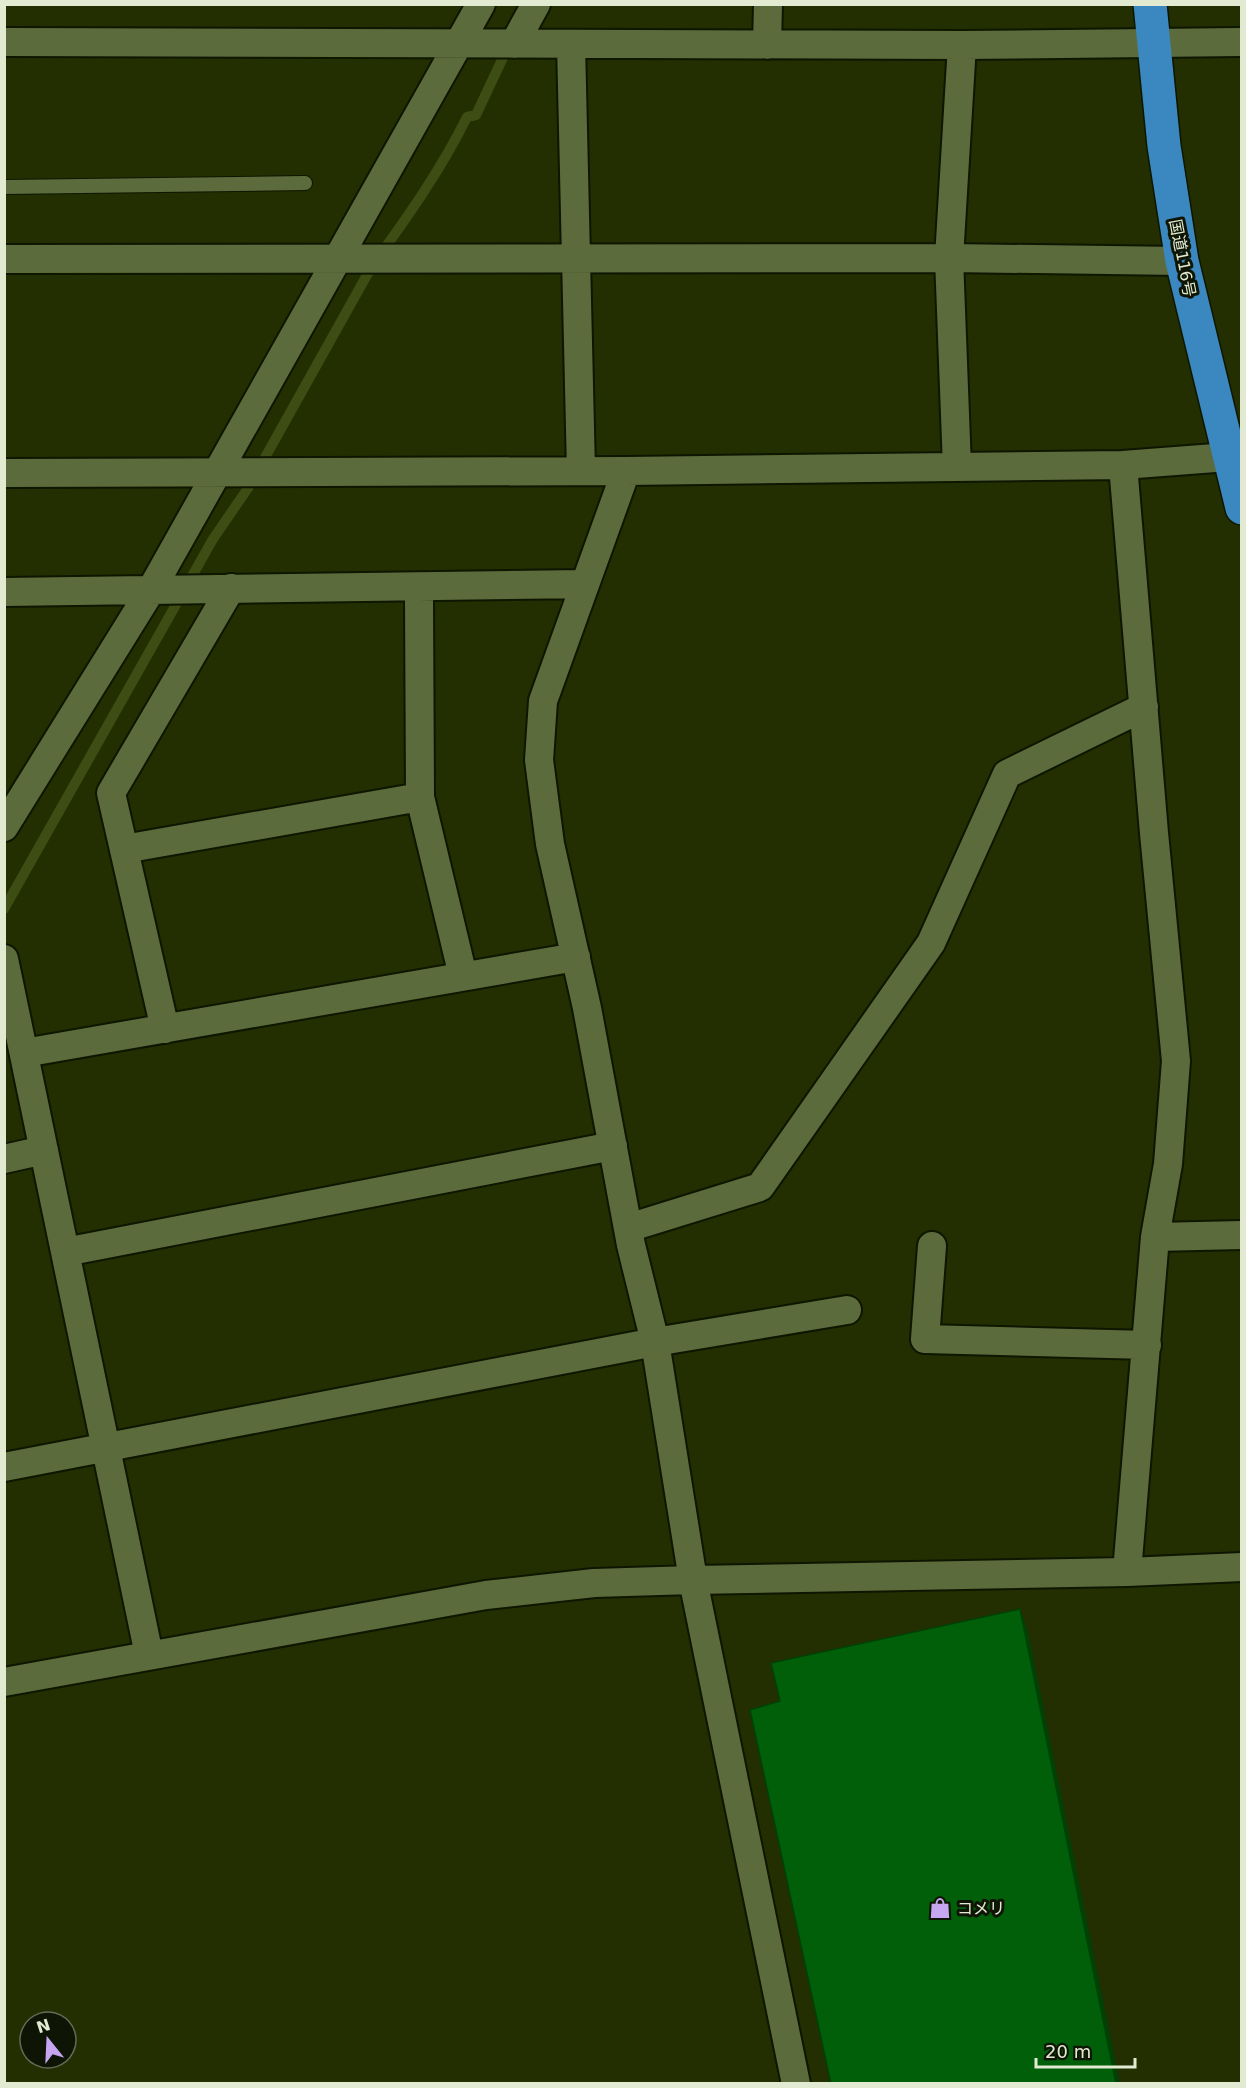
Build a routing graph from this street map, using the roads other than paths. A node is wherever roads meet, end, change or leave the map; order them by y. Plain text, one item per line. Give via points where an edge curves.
1 (481, 4) edge
2 (536, 4) edge
3 (768, 4) edge
4 (1150, 4) edge
5 (4, 42) edge
6 (1242, 42) edge
7 (459, 44) junction
8 (514, 44) junction
9 (571, 44) junction
10 (1152, 44) junction
11 (767, 45) junction
12 (962, 45) junction
13 (305, 183) dead end
14 (4, 187) edge
15 (339, 258) junction
16 (575, 258) junction
17 (950, 258) junction
18 (4, 259) edge
19 (1182, 261) junction
20 (1228, 457) junction
21 (1124, 465) junction
22 (957, 466) junction
23 (581, 471) junction
24 (626, 471) junction
25 (218, 472) junction
26 (4, 473) edge
27 (1242, 508) edge
28 (585, 584) junction
29 (231, 588) junction
30 (151, 590) junction
31 (4, 592) edge
32 (419, 599) dead end
33 (1144, 707) junction
34 (420, 797) junction
35 (4, 827) edge
36 (124, 849) junction
37 (576, 957) junction
38 (4, 959) edge
39 (463, 976) junction
40 (165, 1029) junction
41 (24, 1053) junction
42 (613, 1146) junction
43 (44, 1150) junction
44 (4, 1159) edge
45 (628, 1228) junction
46 (1242, 1235) edge
47 (1155, 1237) junction
48 (932, 1246) dead end
49 (65, 1252) junction
50 (847, 1310) dead end
51 (655, 1342) junction
52 (1147, 1345) junction
53 (106, 1448) junction
54 (4, 1467) edge
55 (1242, 1567) edge
56 (1127, 1572) junction
57 (693, 1580) junction
58 (149, 1655) junction
59 (4, 1682) edge
60 (796, 2084) edge

1 - 7 street
2 - 8 street
3 - 11 street
4 - 10 highway, 国道116号
5 - 7 street
6 - 10 street
7 - 8 street
7 - 15 street
8 - 9 street
9 - 11 street
9 - 16 street
10 - 12 street
10 - 19 highway, 国道116号
11 - 12 street
12 - 17 street
13 - 14 lane
15 - 16 street
15 - 18 street
15 - 25 street
16 - 17 street
16 - 23 street
17 - 19 street
17 - 22 street
19 - 20 highway, 国道116号
20 - 21 street
20 - 27 highway, 国道116号
21 - 22 street
21 - 33 street
22 - 24 street
23 - 24 street
23 - 25 street
24 - 28 street
25 - 26 street
25 - 30 street
28 - 29 street
28 - 37 street via 543,701 539,760 550,844
29 - 30 street
29 - 36 street via 111,793
30 - 31 street
30 - 35 street
32 - 34 street
33 - 45 street via 1007,774 931,943 760,1187
33 - 47 street via 1176,1061 1168,1164
34 - 36 street
34 - 39 street
36 - 40 street
37 - 39 street
37 - 42 street
38 - 41 street
39 - 40 street
40 - 41 street
41 - 43 street
42 - 45 street
42 - 49 street
43 - 44 street
43 - 49 street
45 - 51 street
46 - 47 street
47 - 52 street
48 - 52 street via 925,1339
49 - 53 street
50 - 51 street
51 - 53 street
51 - 57 street
52 - 56 street
53 - 54 street
53 - 58 street
55 - 56 street
56 - 57 street
57 - 58 street via 594,1583 486,1595
57 - 60 street
58 - 59 street

